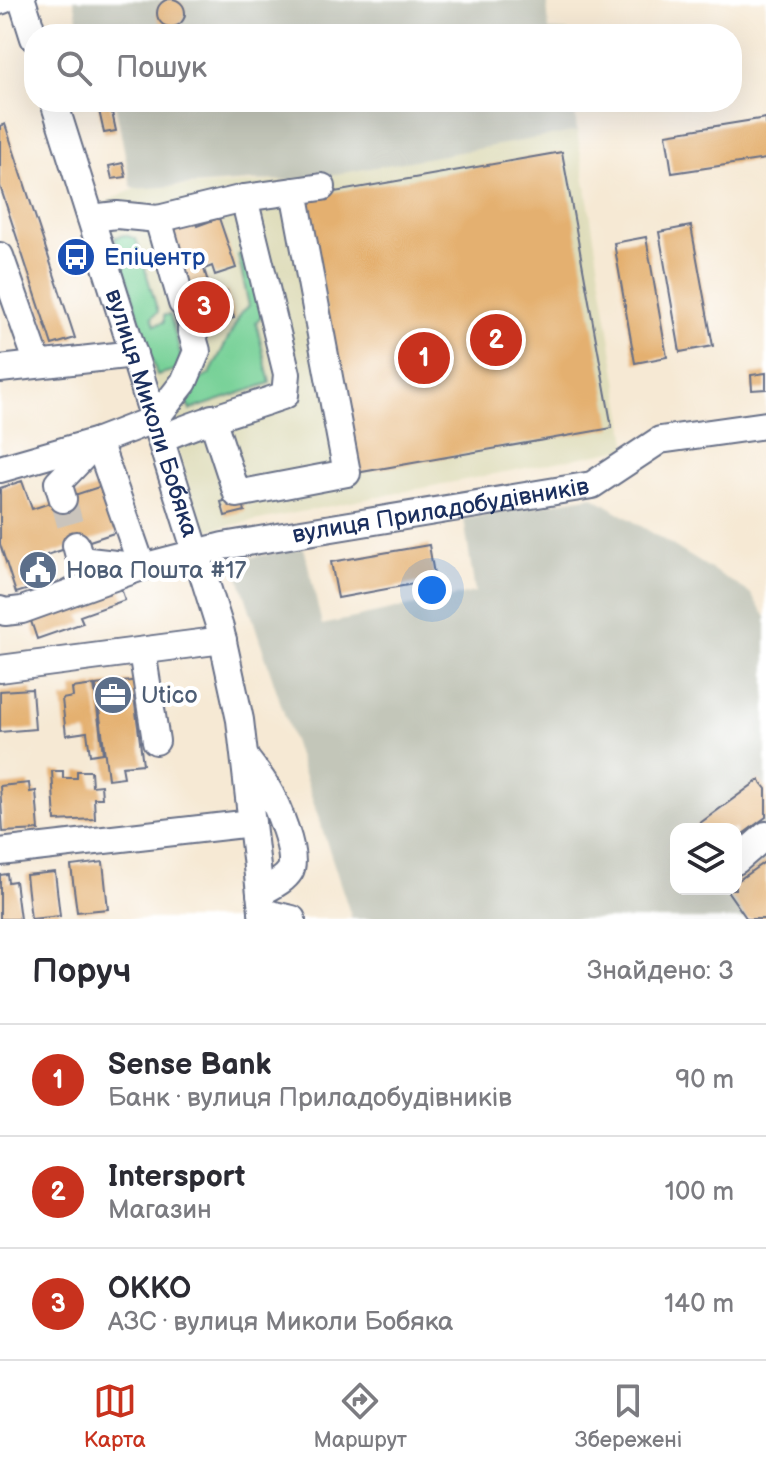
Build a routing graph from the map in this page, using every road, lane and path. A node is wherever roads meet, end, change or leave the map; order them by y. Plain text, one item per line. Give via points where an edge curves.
1 (22, 0) edge
2 (30, 24) edge
3 (57, 112) edge
4 (322, 187) dead end
5 (294, 191) junction
6 (244, 198) junction
7 (91, 218) junction
8 (158, 219) junction
9 (0, 256) edge
10 (182, 303) dead end
11 (191, 330) dead end
12 (134, 354) junction
13 (38, 364) junction
14 (0, 369) edge
15 (212, 418) junction
16 (766, 425) edge
17 (158, 429) junction
18 (98, 441) junction
19 (0, 469) edge
20 (63, 499) tunnel mouth
21 (76, 545) tunnel mouth
22 (196, 551) junction
23 (142, 567) junction
24 (0, 610) edge
25 (223, 640) junction
26 (142, 651) junction
27 (0, 669) edge
28 (156, 741) dead end
29 (244, 755) junction
30 (252, 823) junction
31 (766, 835) edge
32 (0, 852) edge
33 (742, 856) edge
34 (261, 908) edge
35 (292, 919) edge

1 - 2 street
3 - 7 street, вулиця Миколи Бобяка
4 - 5 street
5 - 6 street
5 - 15 street via 347,473 237,494
6 - 8 street
6 - 15 street via 287,374 285,395
7 - 8 street
7 - 12 street, вулиця Миколи Бобяка
8 - 10 street
9 - 13 street
11 - 17 street via 197,351 193,363
12 - 13 street
12 - 17 street, вулиця Миколи Бобяка
13 - 14 street
15 - 17 street
16 - 22 street, вулиця Приладобудівників via 660,440 592,485
17 - 18 street
17 - 22 street, вулиця Миколи Бобяка
18 - 19 street
18 - 20 street via 58,483
18 - 23 street
21 - 23 street via 80,560
22 - 23 street, вулиця Приладобудівників
22 - 25 street, вулиця Миколи Бобяка
23 - 24 street, вулиця Приладобудівників via 22,610
25 - 26 street
25 - 29 street, вулиця Миколи Бобяка
26 - 27 street
26 - 28 street
29 - 30 street, вулиця Миколи Бобяка
29 - 34 street via 268,789 294,856 291,870
30 - 32 street
30 - 34 street, вулиця Миколи Бобяка
31 - 33 street
34 - 35 street

